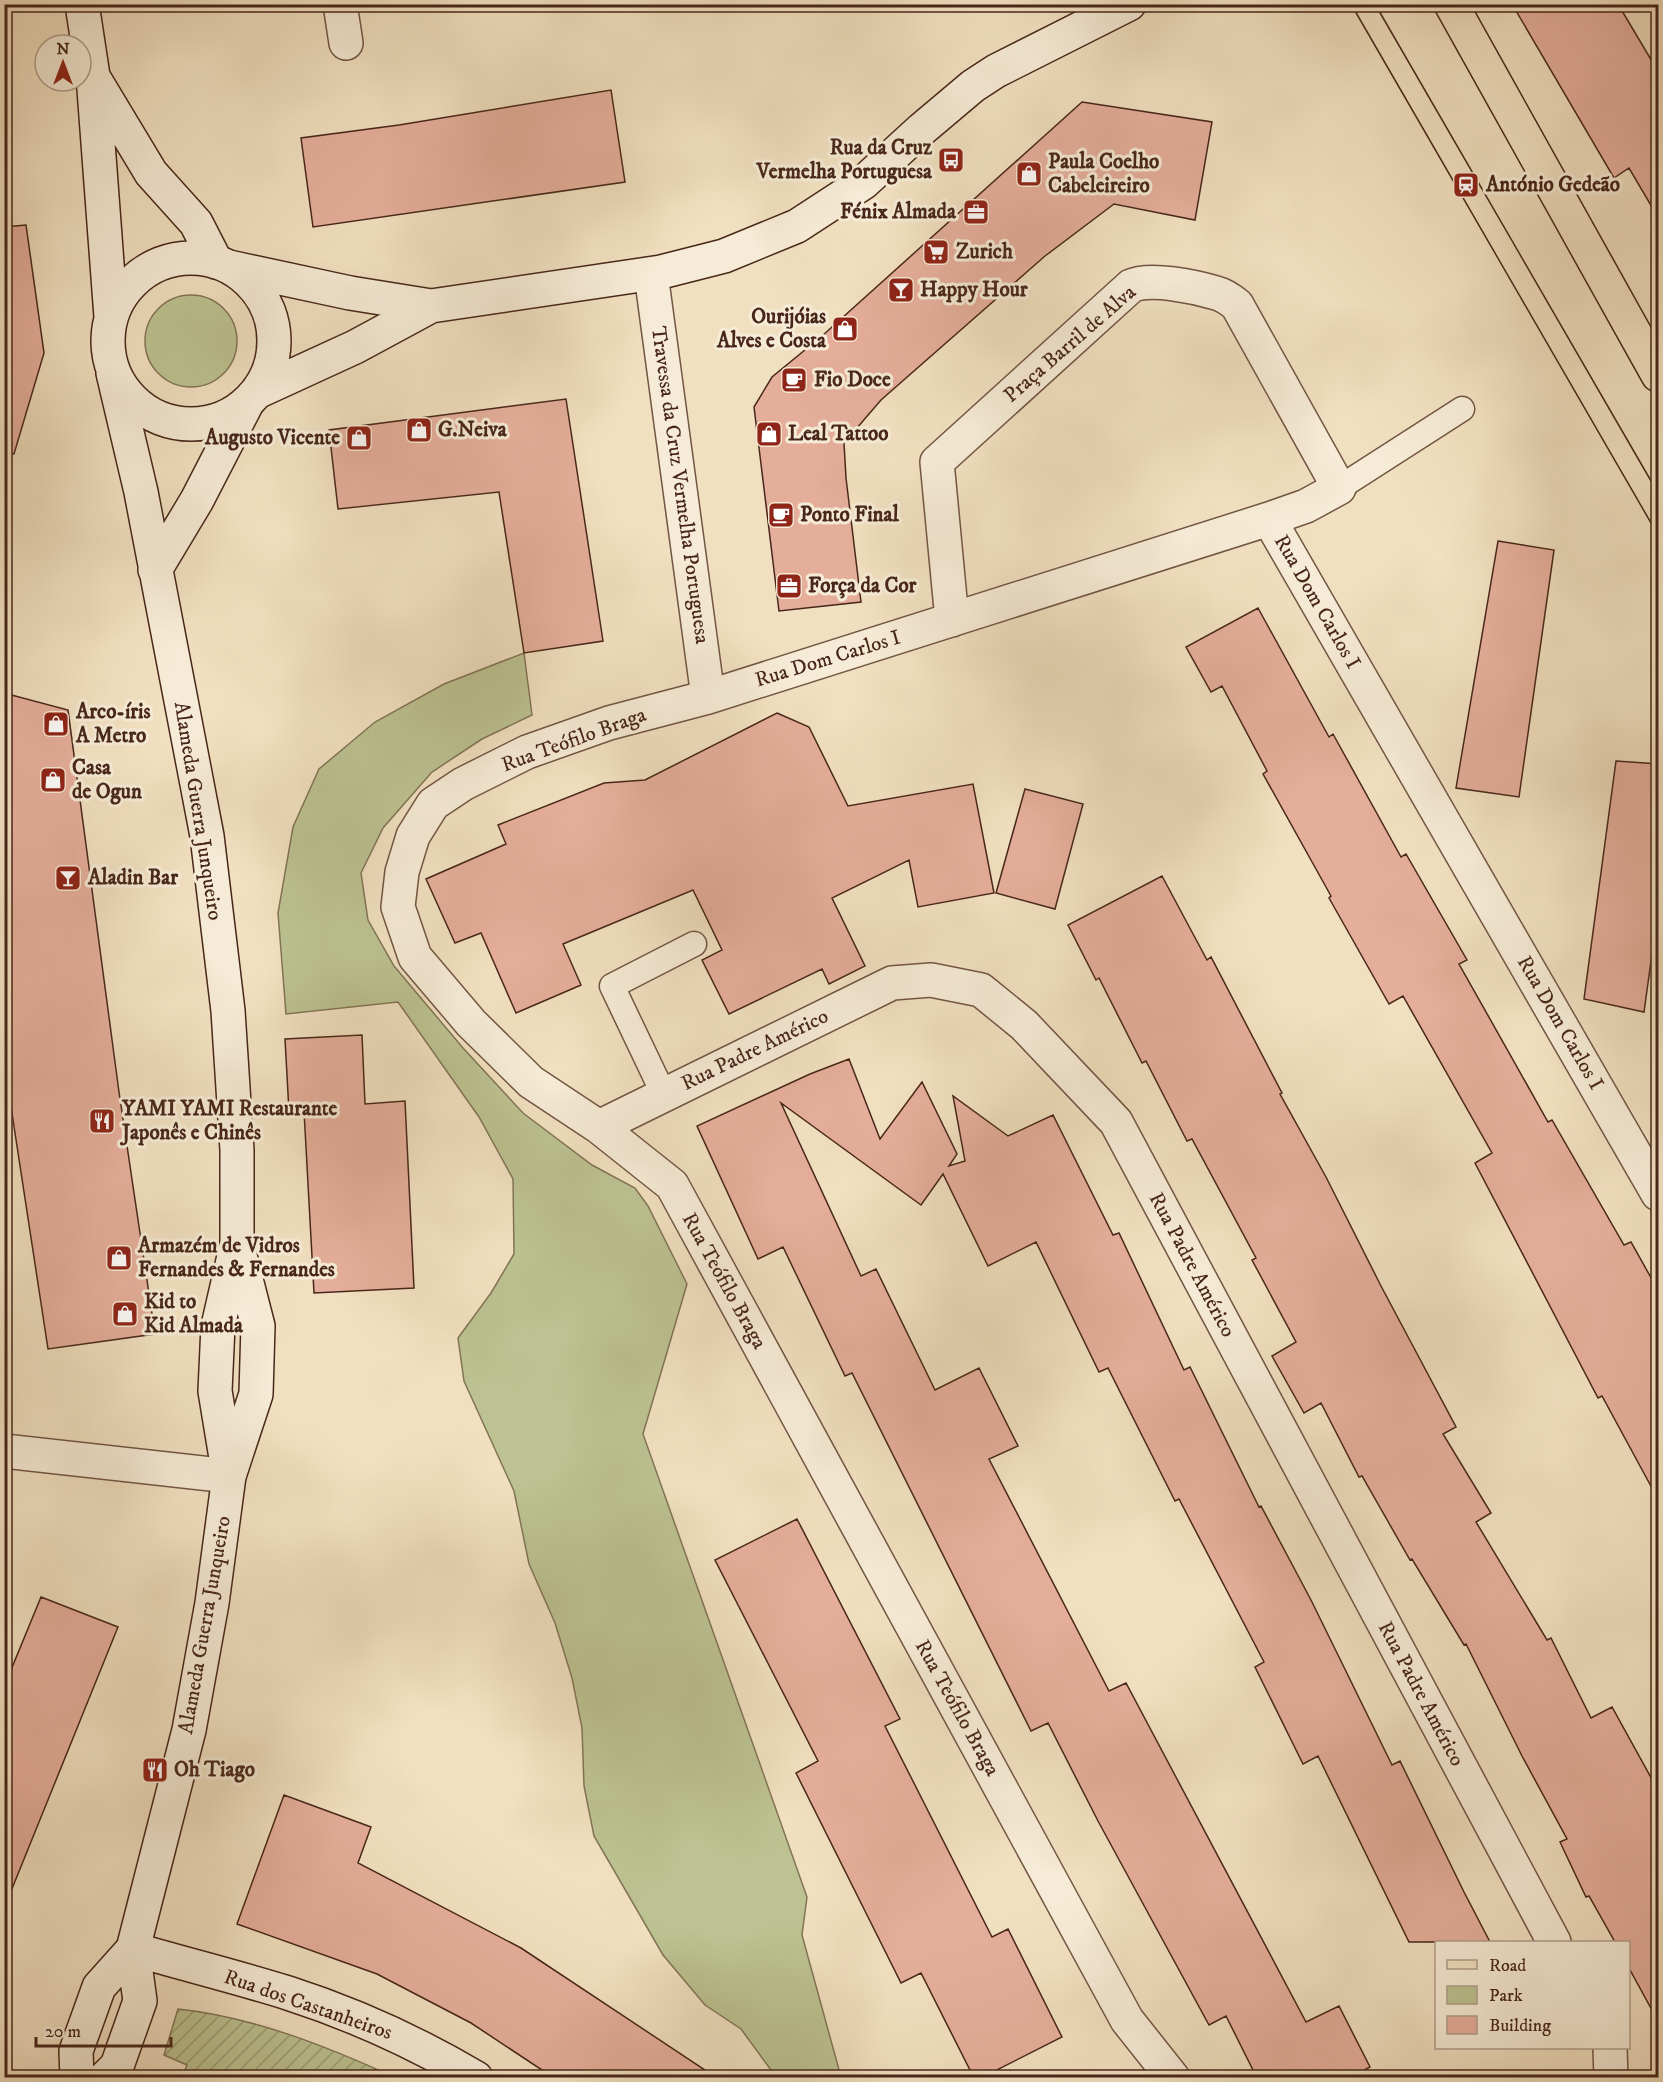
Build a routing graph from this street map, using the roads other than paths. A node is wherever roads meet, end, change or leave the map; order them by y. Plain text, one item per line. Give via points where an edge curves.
1 (82, 4) edge
2 (340, 4) edge
3 (1129, 4) edge
4 (1451, 4) edge
5 (86, 33) edge
6 (346, 43) dead end
7 (93, 76) joint
8 (223, 265) junction
9 (651, 274) junction
10 (431, 306) junction
11 (111, 317) junction
12 (113, 373) junction
13 (1659, 375) edge
14 (252, 398) junction
15 (1462, 409) dead end
16 (1339, 488) junction
17 (1269, 519) junction
18 (155, 570) junction
19 (952, 620) junction
20 (708, 697) junction
21 (693, 944) dead end
22 (664, 1095) junction
23 (599, 1127) junction
24 (1659, 1194) edge
25 (4, 1451) edge
26 (230, 1476) junction
27 (1553, 1941) edge
28 (133, 1949) junction
29 (1610, 2049) edge
30 (77, 2078) edge
31 (105, 2078) edge
32 (476, 2078) edge
33 (1173, 2078) edge
34 (1611, 2078) edge

1 - 5 street
2 - 6 street
3 - 9 street via 988,76 863,183 797,226 724,256
4 - 13 main road
7 - 8 street via 151,173 196,223
7 - 11 street
8 - 10 street
8 - 11 street via 187,258 158,264 124,290
8 - 14 street via 252,285 272,323 271,366
9 - 10 street
9 - 20 street, Travessa da Cruz Vermelha Portuguesa
10 - 14 street
11 - 12 street via 106,345
12 - 14 street via 134,403 165,421 209,423 236,412
12 - 18 street, Alameda Guerra Junqueiro
14 - 18 street
15 - 16 lane
16 - 17 street via 1306,506
16 - 19 street, Praça Barril de Alva via 1237,305 1217,293 1154,281 1138,283 937,462
17 - 19 street, Rua Dom Carlos I
17 - 24 street, Rua Dom Carlos I
18 - 26 street, Alameda Guerra Junqueiro via 209,859 228,1011 237,1150 237,1243 258,1326 256,1394
19 - 20 street, Rua Dom Carlos I
20 - 23 street, Rua Teófilo Braga via 589,730 527,753 463,784 433,804 413,836 402,872 398,907 415,957 471,1023 531,1082
21 - 22 lane via 612,986
22 - 23 street, Rua Padre Américo
22 - 27 street, Rua Padre Américo via 892,983 931,980 981,990 1024,1025 1116,1122
23 - 33 street, Rua Teófilo Braga via 672,1185 1127,2020
25 - 26 street
26 - 28 street, Alameda Guerra Junqueiro via 189,1730
28 - 30 street, Alameda Guerra Junqueiro via 99,1987 76,2051
28 - 31 street, Alameda Guerra Junqueiro via 140,2001 117,2066
28 - 32 street, Rua dos Castanheiros via 288,1993 346,2014
29 - 34 street

